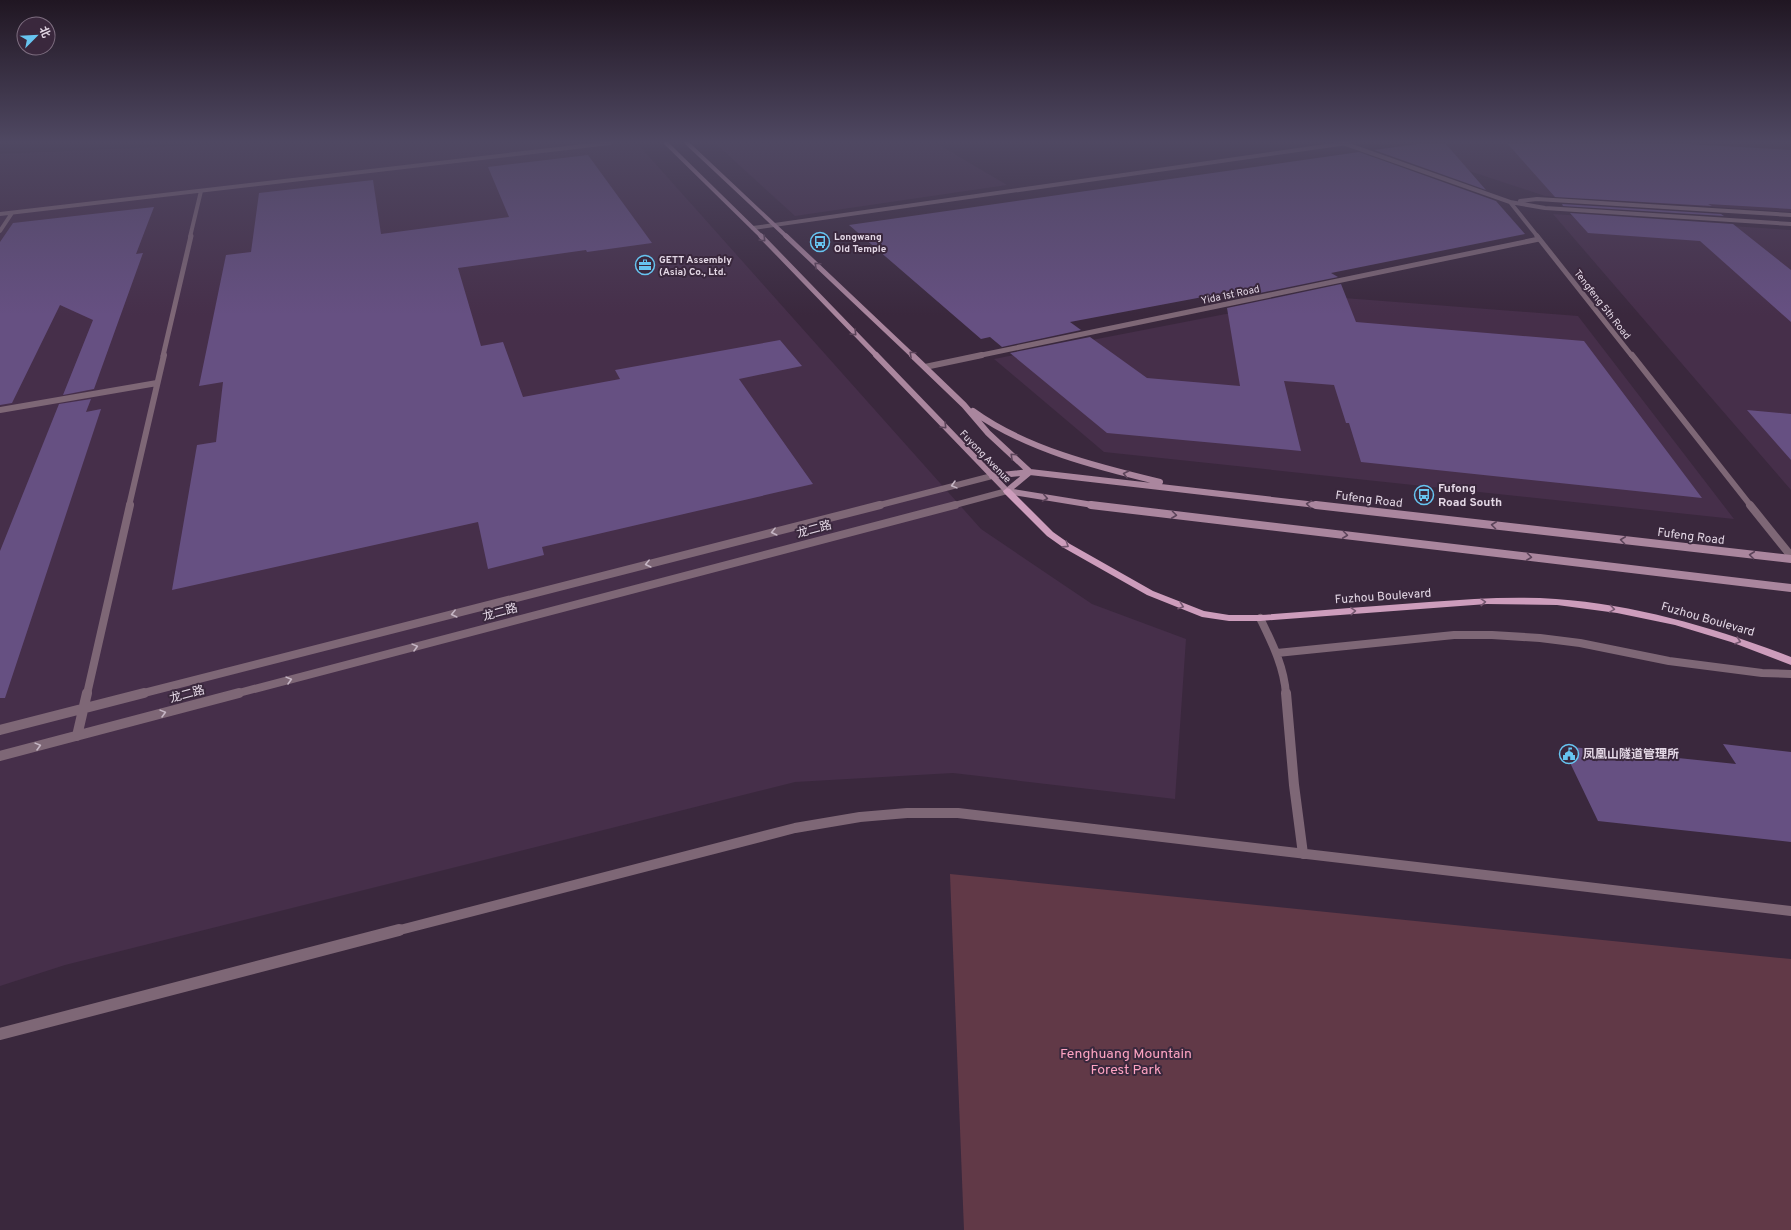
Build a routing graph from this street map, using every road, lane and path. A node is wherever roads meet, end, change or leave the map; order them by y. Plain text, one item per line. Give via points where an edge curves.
1 (120, 200) edge
2 (199, 200) edge
3 (725, 200) edge
4 (749, 200) edge
5 (945, 200) edge
6 (1505, 200) edge
7 (1524, 200) edge
8 (1559, 200) edge
9 (1510, 202) junction
10 (12, 213) junction
11 (0, 214) edge
12 (1791, 215) edge
13 (1791, 224) edge
14 (775, 225) junction
15 (753, 228) junction
16 (0, 231) edge
17 (1539, 239) junction
18 (925, 367) junction
19 (157, 383) junction
20 (964, 405) junction
21 (0, 410) edge
22 (1030, 472) junction
23 (992, 476) junction
24 (1191, 490) junction
25 (1006, 491) junction
26 (1791, 556) edge
27 (1791, 559) edge
28 (1791, 588) edge
29 (1260, 618) junction
30 (1277, 653) junction
31 (1791, 661) edge
32 (1791, 674) edge
33 (83, 709) junction
34 (0, 730) edge
35 (77, 736) junction
36 (0, 756) edge
37 (1303, 854) junction
38 (1791, 911) edge
39 (0, 1034) edge

1 - 10 street
2 - 19 street
3 - 15 main road, Fuyong Avenue
4 - 14 main road, Fuyong Avenue
5 - 14 street
6 - 9 street
7 - 9 street
8 - 12 street
9 - 13 street via 1545,208
9 - 17 street, Tengfeng 5th Road
10 - 11 street
10 - 16 street
14 - 15 street
18 -> 14 main road, Fuyong Avenue
15 -> 23 main road, Fuyong Avenue
17 - 18 street, Yida 1st Road
17 - 26 street, Tengfeng 5th Road
18 - 20 main road, Fuyong Avenue
19 - 21 street
19 - 33 street
22 -> 20 main road, Fuyong Avenue via 988,433
24 -> 20 main road via 1069,457 1006,430
22 - 23 main road, Fufeng Road
22 - 24 main road, Fufeng Road
22 - 25 main road, Fuyong Avenue
23 - 25 main road, Fuyong Avenue
23 -> 33 street, 龙二路
27 -> 24 main road, Fufeng Road
25 -> 28 main road via 1068,502
25 -> 29 main road, Fuzhou Boulevard via 1036,522 1061,542 1150,592 1202,614 1229,618
35 -> 25 street, 龙二路
29 - 30 street
29 -> 31 main road, Fuzhou Boulevard via 1485,601 1556,602 1618,610 1671,621
30 - 32 street via 1454,635 1492,635 1580,643 1698,665
30 - 37 street via 1286,681 1294,785
33 - 34 street, 龙二路
33 - 35 street
36 -> 35 street, 龙二路
37 - 38 street
37 - 39 street via 958,813 907,812 860,816 795,828

